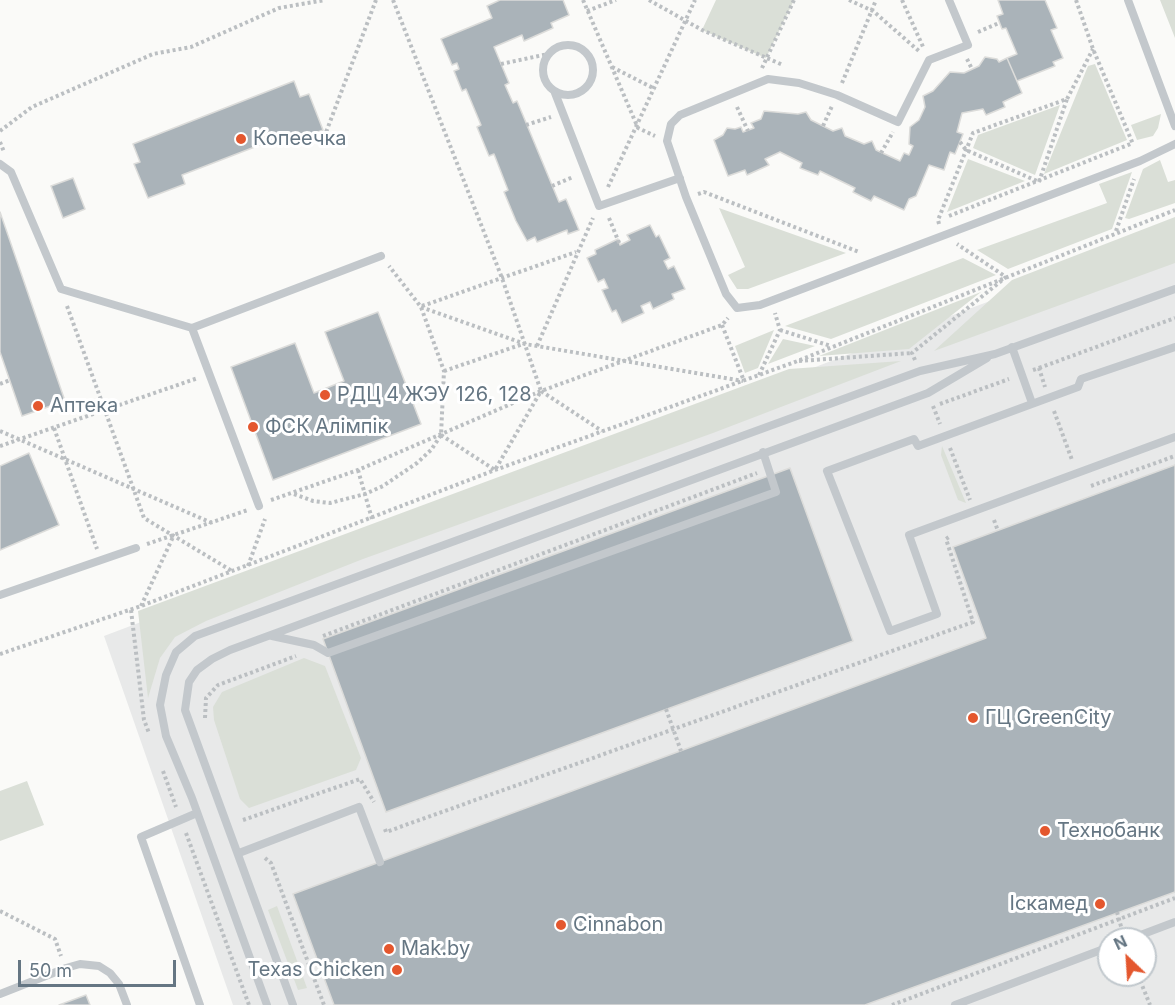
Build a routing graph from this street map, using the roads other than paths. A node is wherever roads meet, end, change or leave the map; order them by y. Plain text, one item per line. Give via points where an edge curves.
1 (949, 0) edge
2 (1128, 0) edge
3 (555, 93) junction
4 (1175, 126) edge
5 (1175, 144) edge
6 (0, 164) edge
7 (680, 178) junction
8 (381, 256) road end
9 (1175, 289) edge
10 (192, 328) junction
11 (1012, 347) junction
12 (1175, 347) edge
13 (995, 354) junction
14 (1032, 403) junction
15 (1175, 436) edge
16 (763, 452) junction
17 (259, 506) road end
18 (136, 548) road end
19 (0, 595) edge
20 (270, 636) junction
21 (197, 813) junction
22 (238, 853) junction
23 (380, 862) dead end
24 (1175, 922) edge
25 (1157, 929) edge
26 (1097, 951) edge
27 (0, 994) edge
28 (127, 1005) edge
29 (200, 1005) edge
30 (267, 1005) edge
31 (293, 1005) edge
32 (954, 1005) edge

1 - 7 lane via 968,45 929,60 898,122 799,82 768,80 680,115 671,124 667,141
2 - 4 lane
3 - 3 lane via 542,70 548,54 563,45 586,52 593,67 585,89 571,95
3 - 7 lane via 601,206
5 - 7 lane via 1140,161 750,308 736,308 726,294
6 - 10 lane via 11,172 61,289
8 - 10 lane
9 - 11 lane
10 - 17 lane
11 - 13 lane
11 - 14 lane
12 - 14 lane via 1081,379 1078,387
13 - 16 lane via 928,393
13 - 21 lane via 920,371 195,636 177,652 166,675 160,705 166,736
14 - 15 lane via 918,446 914,439 827,471 890,631 937,614 909,535
16 - 20 lane
16 - 20 lane via 776,492 328,653 314,645
18 - 19 lane
20 - 22 lane via 212,659 189,682 185,710
21 - 29 lane via 141,837
21 - 30 lane
22 - 23 lane via 359,807
22 - 31 lane
24 - 25 lane
26 - 32 lane
27 - 28 lane via 80,964 99,966 110,973

